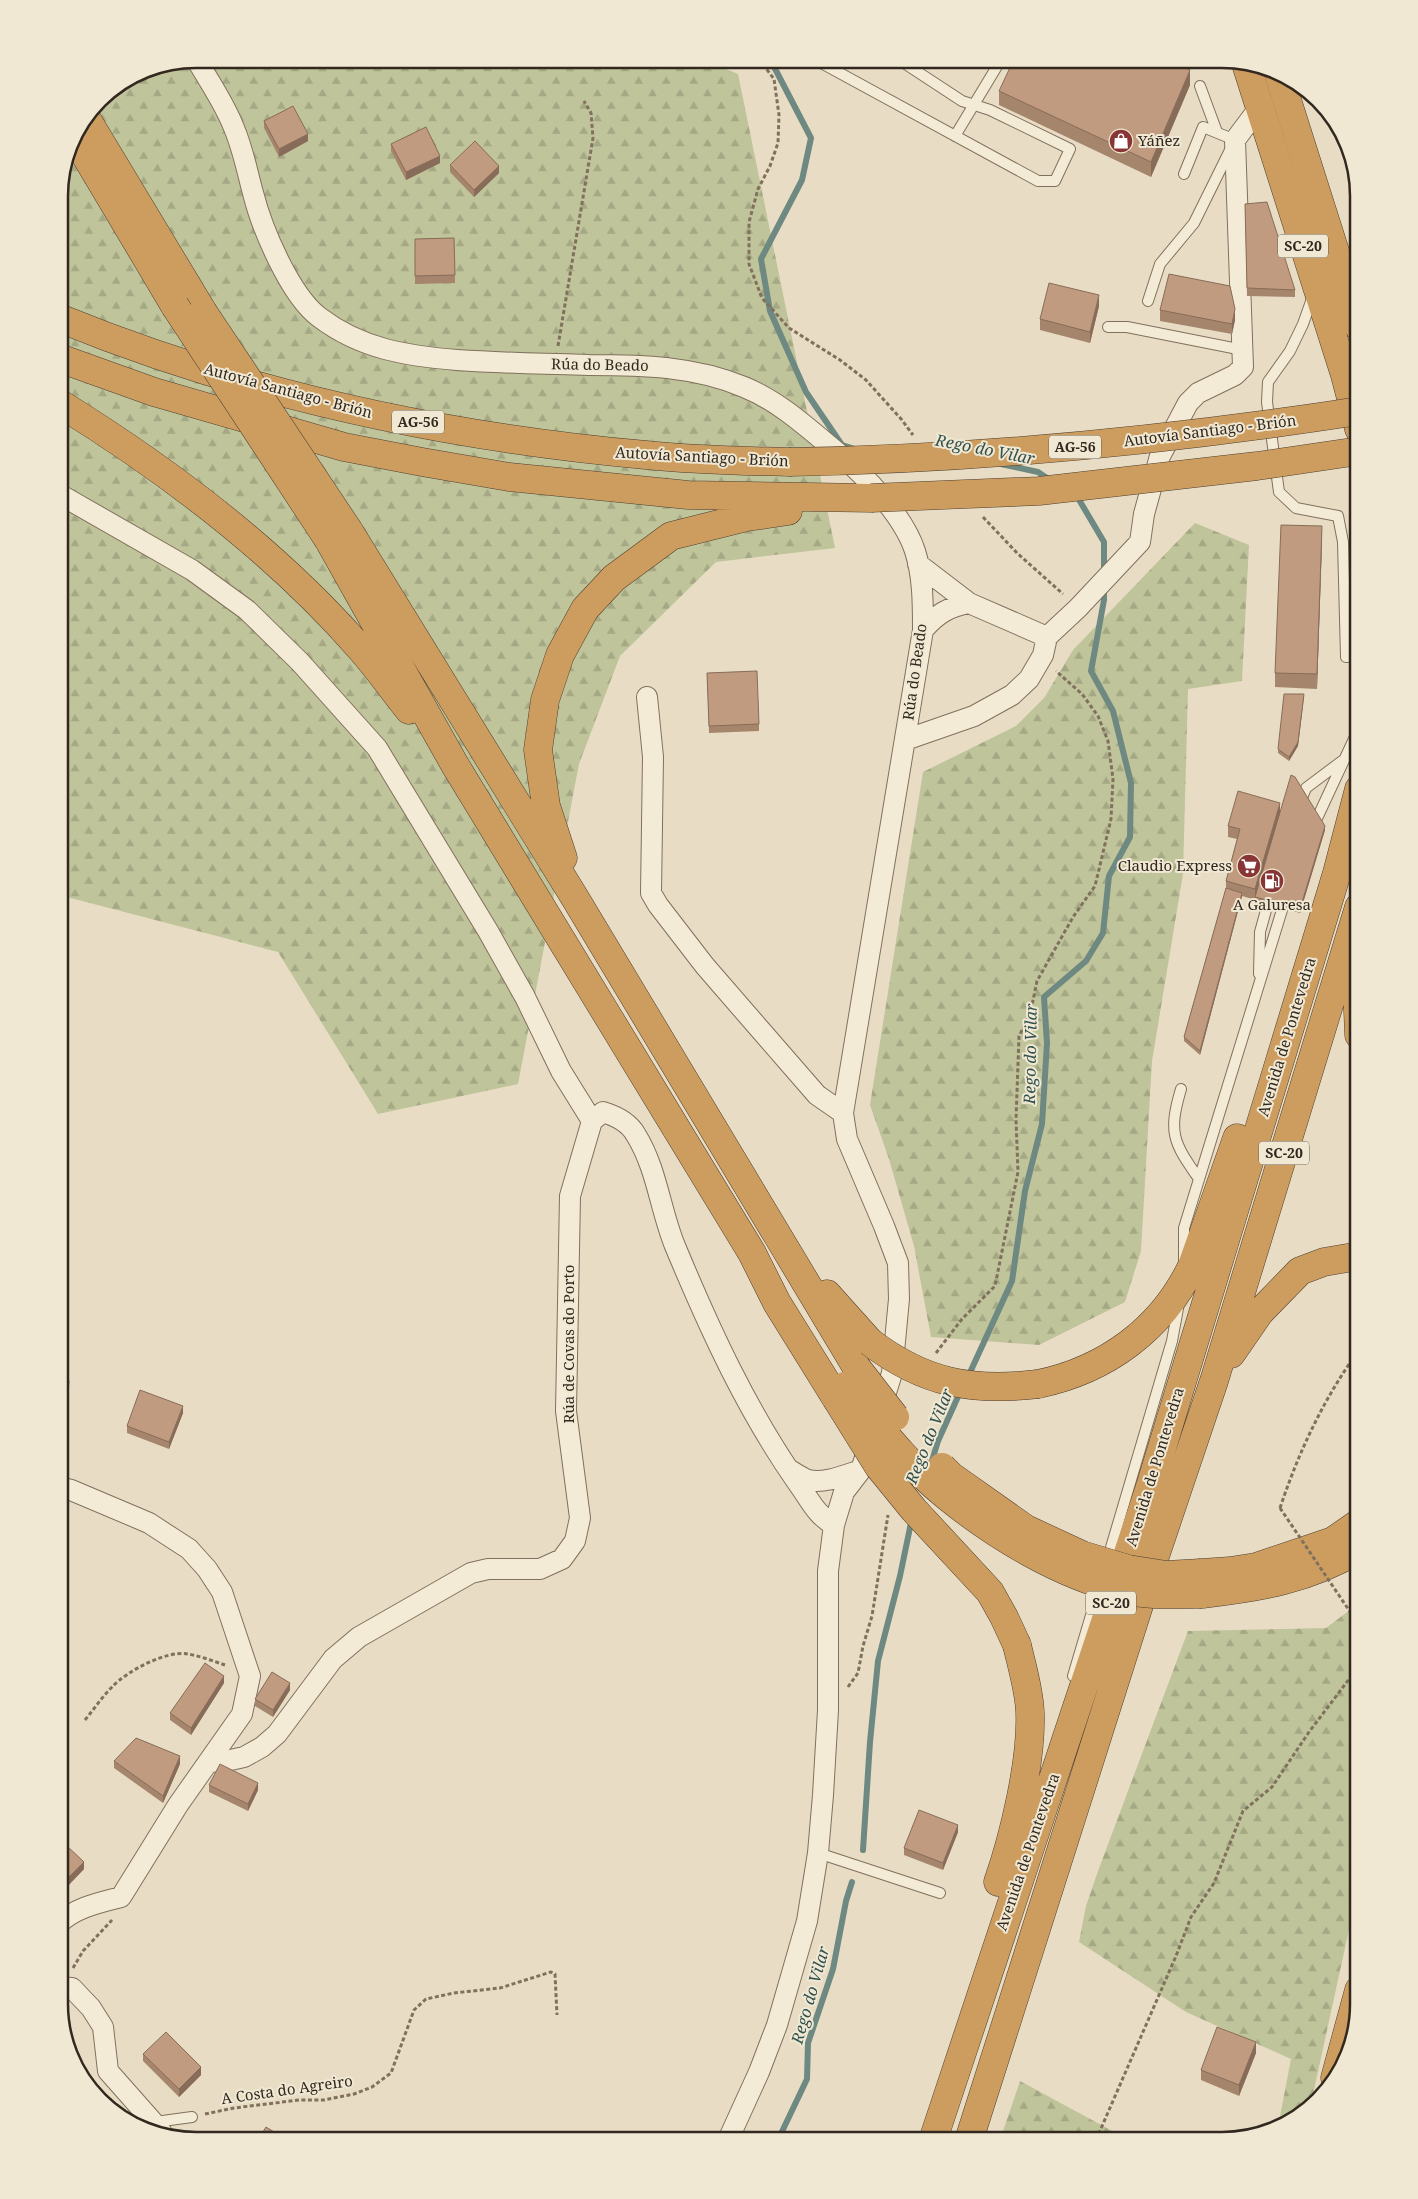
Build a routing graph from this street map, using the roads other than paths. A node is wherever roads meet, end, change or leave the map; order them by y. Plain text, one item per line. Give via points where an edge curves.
1 (201, 68) edge
2 (830, 68) edge
3 (912, 68) edge
4 (996, 68) edge
5 (1245, 70) edge
6 (1281, 82) edge
7 (1200, 86) dead end
8 (974, 104) junction
9 (1259, 108) junction
10 (90, 124) edge
11 (1217, 132) junction
12 (955, 136) junction
13 (1236, 140) junction
14 (79, 144) edge
15 (1184, 174) dead end
16 (1316, 286) junction
17 (1350, 299) edge
18 (1148, 301) dead end
19 (68, 322) edge
20 (1108, 327) dead end
21 (1243, 350) junction
22 (68, 361) edge
23 (1350, 394) edge
24 (68, 409) edge
25 (1350, 411) edge
26 (1350, 452) edge
27 (68, 499) edge
28 (821, 502) junction
29 (338, 535) junction
30 (918, 564) junction
31 (969, 604) junction
32 (923, 630) junction
33 (1045, 646) junction
34 (1350, 657) edge
35 (647, 697) dead end
36 (905, 740) junction
37 (1350, 747) edge
38 (1344, 759) junction
39 (455, 765) junction
40 (1296, 814) edge
41 (1350, 825) edge
42 (1308, 840) edge
43 (1290, 884) edge
44 (1273, 886) edge
45 (575, 898) junction
46 (1350, 936) edge
47 (1258, 988) junction
48 (1181, 1089) dead end
49 (843, 1113) junction
50 (1262, 1116) junction
51 (592, 1121) junction
52 (1199, 1179) junction
53 (789, 1252) junction
54 (1350, 1258) edge
55 (1182, 1287) junction
56 (1214, 1381) junction
57 (846, 1384) junction
58 (788, 1469) junction
59 (860, 1470) junction
60 (68, 1489) edge
61 (834, 1525) junction
62 (1350, 1529) edge
63 (1350, 1553) edge
64 (1202, 1583) junction
65 (1068, 1691) dead end
66 (209, 1762) junction
67 (1028, 1813) dead end
68 (1009, 1850) junction
69 (818, 1853) junction
70 (940, 1893) dead end
71 (68, 1914) edge
72 (68, 1988) edge
73 (949, 2087) junction
74 (192, 2117) road end
75 (157, 2125) edge
76 (160, 2126) edge
77 (732, 2132) edge
78 (935, 2132) edge
79 (972, 2132) edge

1 - 30 street, Rúa do Beado via 234,126 253,196 280,265 318,316 380,349 433,358 650,366 690,370 737,384 766,398 853,466 889,506 910,536
2 - 12 lane
3 - 8 lane via 962,101
4 - 8 lane
5 - 9 highway, SC-20
6 - 17 highway, SC-20
7 - 11 lane
8 - 12 lane
8 - 12 lane via 1070,149 1055,181 1038,181
9 - 13 street
9 - 16 highway, SC-20
10 - 29 highway, bridge
11 - 13 lane
11 - 15 lane via 1203,127
13 - 18 lane via 1194,222 1160,264
13 - 21 street
14 - 29 highway, bridge via 175,306
16 - 23 highway, SC-20
16 - 34 lane via 1290,351 1268,382 1267,402 1279,492 1296,508 1338,516 1343,542 1346,657
19 - 25 highway, Autovía Santiago - Brión / AG-56, bridge via 182,363 285,393 392,418 597,450 657,456 789,462 947,457 1175,437
20 - 21 lane via 1127,327
21 - 33 street via 1243,367 1198,393 1188,403 1160,456 1140,542
22 - 28 highway, AG-56 via 154,392 344,447 422,462 509,477 678,494
24 - 39 highway via 210,507 274,561 359,647
26 - 28 highway, AG-56, bridge via 1039,490
27 - 51 street via 192,570 247,610 300,662 377,748 488,931 561,1071
28 - 45 highway via 671,536 614,578 585,609 560,655 545,700 538,750 546,806
29 - 39 highway
29 - 45 highway
30 - 31 street
30 - 32 street, Rúa do Beado
31 - 32 street via 950,607 934,617
31 - 33 street
32 - 36 street, Rúa do Beado
33 - 36 street via 1029,679 1012,695 974,716
35 - 49 street via 653,757 652,893 658,906 705,966 817,1095
36 - 49 street, Rúa do Beado
37 - 38 lane
38 - 40 lane via 1306,788
38 - 42 lane
39 - 57 highway via 752,1253 781,1311
41 - 50 highway, Avenida de Pontevedra / SC-20
43 - 47 lane
44 - 47 lane via 1260,932
45 - 53 highway
46 - 56 highway, Avenida de Pontevedra / SC-20
47 - 52 lane
48 - 52 lane via 1172,1129 1176,1143
49 - 59 street, Rúa do Beado via 847,1140 884,1226 898,1263 899,1277 892,1373
50 - 55 highway via 1240,1132
50 - 73 highway, Avenida de Pontevedra / SC-20 via 1150,1487
51 - 58 street via 603,1112 618,1117 636,1133 650,1165 676,1246 721,1349 743,1397
51 - 66 street, Rúa de Covas do Porto via 570,1196 566,1411 580,1518 572,1548 562,1559 540,1569 488,1569 471,1573 359,1637 333,1659 277,1734 262,1747 244,1756
52 - 55 lane via 1184,1228
53 - 55 highway, bridge via 870,1342 891,1358 918,1372 976,1387 1038,1384 1082,1372 1103,1362 1155,1322
53 - 57 highway
54 - 56 highway via 1300,1271 1260,1312
55 - 65 lane via 1172,1341
56 - 79 highway, Avenida de Pontevedra / SC-20 via 1148,1577
57 - 64 highway, bridge via 902,1425 951,1476 1026,1529 1082,1555 1128,1570
57 - 68 highway, bridge via 879,1467 990,1592 1017,1645 1030,1714 1022,1785
58 - 59 street via 814,1481
58 - 61 street via 813,1507
59 - 61 street, Rúa do Beado via 844,1492
60 - 66 street via 149,1523 189,1549 222,1592 250,1676 242,1714
61 - 69 street, Rúa do Beado via 828,1571 828,1710
62 - 64 highway via 1334,1541 1256,1567 1230,1571
63 - 64 highway via 1304,1576 1256,1588
66 - 71 street via 178,1804 121,1896
67 - 68 lane
68 - 73 highway via 945,2052
69 - 70 lane
69 - 77 street, Rúa do Beado via 807,1921 777,2025
72 - 75 street via 72,1988 91,2008 103,2027 108,2070
73 - 78 highway, Avenida de Pontevedra / SC-20
74 - 76 lane

